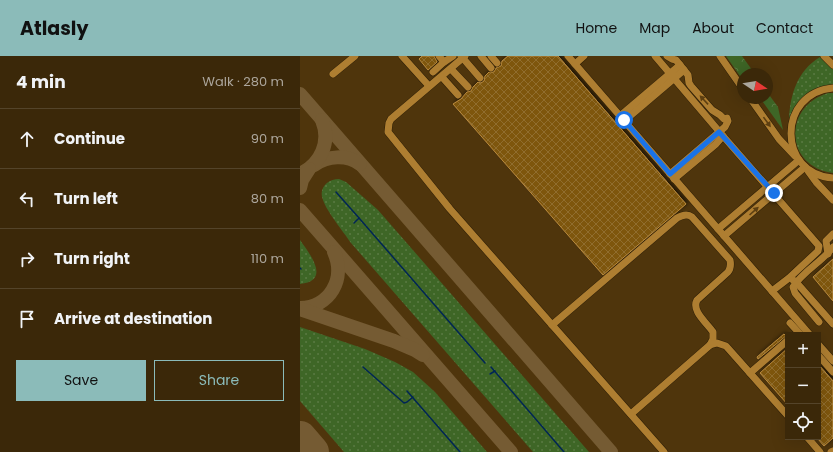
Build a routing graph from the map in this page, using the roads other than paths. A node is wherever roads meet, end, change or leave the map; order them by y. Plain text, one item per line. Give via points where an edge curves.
1 (355, 56) edge
2 (402, 56) edge
3 (439, 56) edge
4 (452, 56) edge
5 (481, 56) edge
6 (491, 56) edge
7 (584, 56) edge
8 (655, 56) edge
9 (667, 56) edge
10 (720, 56) edge
11 (824, 56) edge
12 (463, 57) edge
13 (571, 59) edge
14 (444, 62) junction
15 (497, 63) dead end
16 (833, 65) edge
17 (682, 67) junction
18 (491, 68) dead end
19 (451, 69) junction
20 (433, 72) dead end
21 (333, 74) dead end
22 (672, 75) junction
23 (442, 77) junction
24 (480, 78) dead end
25 (737, 80) edge
26 (429, 86) junction
27 (468, 87) dead end
28 (833, 88) edge
29 (458, 95) dead end
30 (754, 104) edge
31 (622, 118) junction
32 (721, 134) junction
33 (799, 160) junction
34 (805, 167) junction
35 (672, 176) junction
36 (833, 178) edge
37 (768, 186) junction
38 (774, 193) junction
39 (833, 200) edge
40 (718, 229) junction
41 (833, 234) edge
42 (724, 236) junction
43 (833, 247) edge
44 (828, 254) junction
45 (789, 278) junction
46 (796, 282) junction
47 (772, 291) junction
48 (819, 322) dead end
49 (790, 323) junction
50 (833, 324) edge
51 (552, 325) junction
52 (798, 332) edge
53 (805, 332) edge
54 (785, 343) edge
55 (710, 345) junction
56 (821, 348) edge
57 (821, 358) edge
58 (833, 362) edge
59 (833, 372) edge
60 (750, 373) junction
61 (785, 413) edge
62 (631, 414) junction
63 (810, 440) edge
64 (664, 452) edge
65 (820, 452) edge

1 - 21 street
2 - 26 street
3 - 14 street
4 - 14 street
5 - 18 street
6 - 15 street
7 - 13 street
8 - 22 street
9 - 17 street
10 - 25 street
11 - 16 street
12 - 19 street
12 - 24 street
13 - 31 street
14 - 20 street
17 - 22 street
32 -> 17 street via 728,124 727,118 724,119 712,110 698,95
19 - 23 street
19 - 27 street
22 - 31 street
22 - 32 street
23 - 26 street
23 - 29 street
26 - 51 street via 391,119 388,132 450,209
28 - 33 street via 812,94 796,112 790,135
30 -> 33 street via 785,146
31 - 35 street
32 - 35 street
32 - 37 street
33 - 34 street
33 - 37 street
34 - 36 street via 817,174
34 - 38 street
34 - 39 street
35 - 40 street
37 - 38 street
37 - 40 street
42 -> 38 street
38 - 45 street via 819,246 818,251
40 - 42 street
41 - 44 street via 826,240
42 - 47 street
43 - 44 street
44 - 46 street
45 - 46 street
45 - 47 street
46 - 48 street via 793,289
46 - 50 street
47 - 49 street
49 - 52 street
49 - 53 street
51 - 55 street via 677,218 686,214 692,217 731,263 730,270 695,303 696,311 713,332
51 - 62 street
54 - 60 street
55 - 60 street via 718,343 726,346
55 - 62 street
56 - 58 street
57 - 59 street
60 - 61 street
62 - 64 street
63 - 65 street

